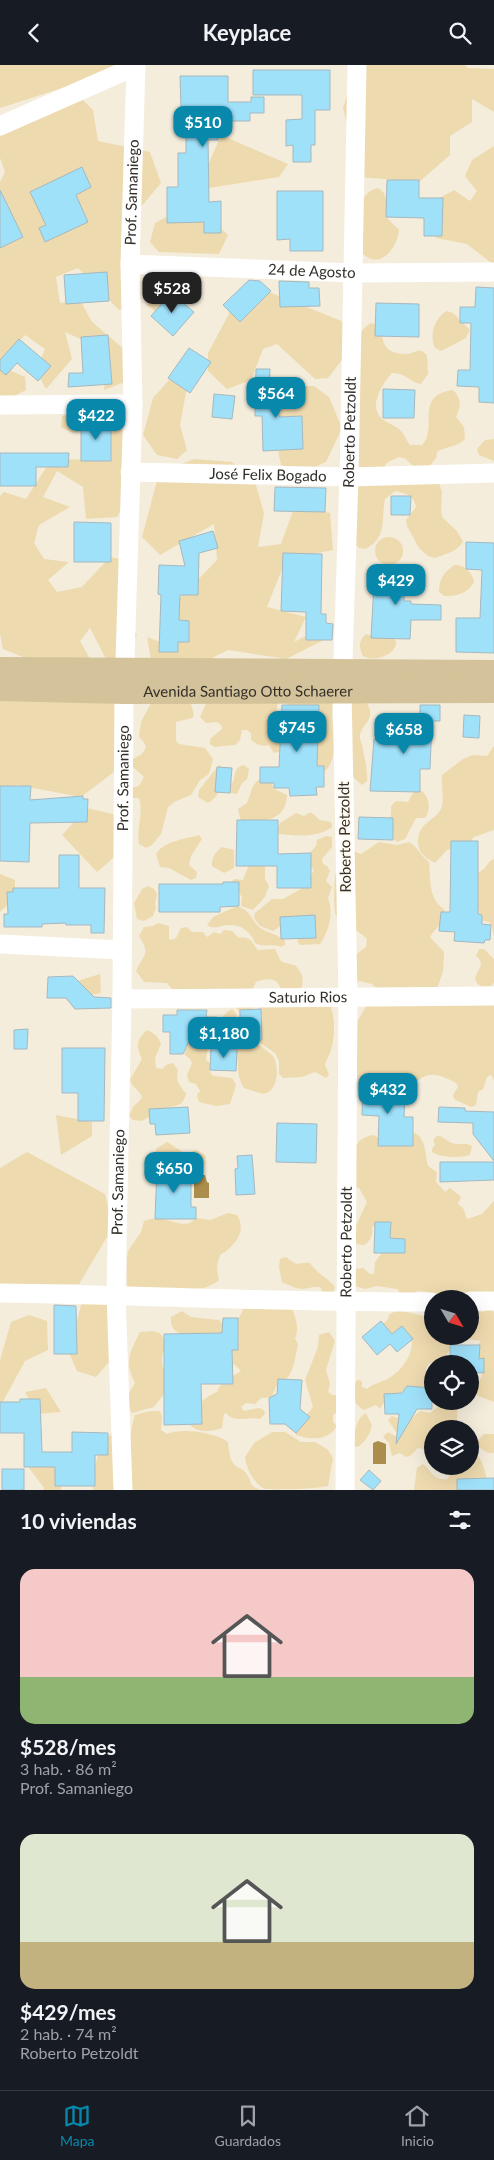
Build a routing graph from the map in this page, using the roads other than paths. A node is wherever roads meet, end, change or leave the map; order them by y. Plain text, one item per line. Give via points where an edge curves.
1 (357, 65) edge
2 (136, 66) edge
3 (0, 127) edge
4 (130, 264) junction
5 (494, 272) edge
6 (353, 273) junction
7 (133, 404) junction
8 (0, 405) edge
9 (130, 471) junction
10 (494, 473) edge
11 (349, 477) junction
12 (0, 669) edge
13 (494, 672) edge
14 (125, 681) junction
15 (342, 681) junction
16 (0, 689) edge
17 (494, 691) edge
18 (0, 944) edge
19 (122, 951) junction
20 (348, 996) junction
21 (494, 996) edge
22 (122, 999) junction
23 (0, 1293) edge
24 (116, 1295) junction
25 (479, 1301) edge
26 (494, 1301) edge
27 (424, 1302) edge
28 (346, 1303) junction
29 (123, 1490) edge
30 (345, 1490) edge

1 - 6 street, Roberto Petzoldt
2 - 3 street
2 - 4 street, Prof. Samaniego
4 - 6 street, 24 de Agosto
4 - 7 street, Prof. Samaniego
5 - 6 street, 24 de Agosto
6 - 11 street, Roberto Petzoldt
7 - 8 street
7 - 9 street, Prof. Samaniego
9 - 11 street, José Felix Bogado
9 - 14 street, Prof. Samaniego
10 - 11 street, José Felix Bogado
11 - 15 street, Roberto Petzoldt
12 - 14 main road, Avenida Santiago Otto Schaerer
13 - 15 main road, Avenida Santiago Otto Schaerer
14 - 15 main road, Avenida Santiago Otto Schaerer
14 - 16 main road, Avenida Santiago Otto Schaerer
14 - 19 street, Prof. Samaniego
15 - 17 main road, Avenida Santiago Otto Schaerer
15 - 20 street, Roberto Petzoldt
18 - 19 street
19 - 22 street, Prof. Samaniego
20 - 21 street, Saturio Rios
20 - 22 street, Saturio Rios
20 - 28 street, Roberto Petzoldt
22 - 24 street, Prof. Samaniego
23 - 24 street
24 - 28 street
24 - 29 street, Prof. Samaniego
25 - 26 street
27 - 28 street
28 - 30 street, Roberto Petzoldt

